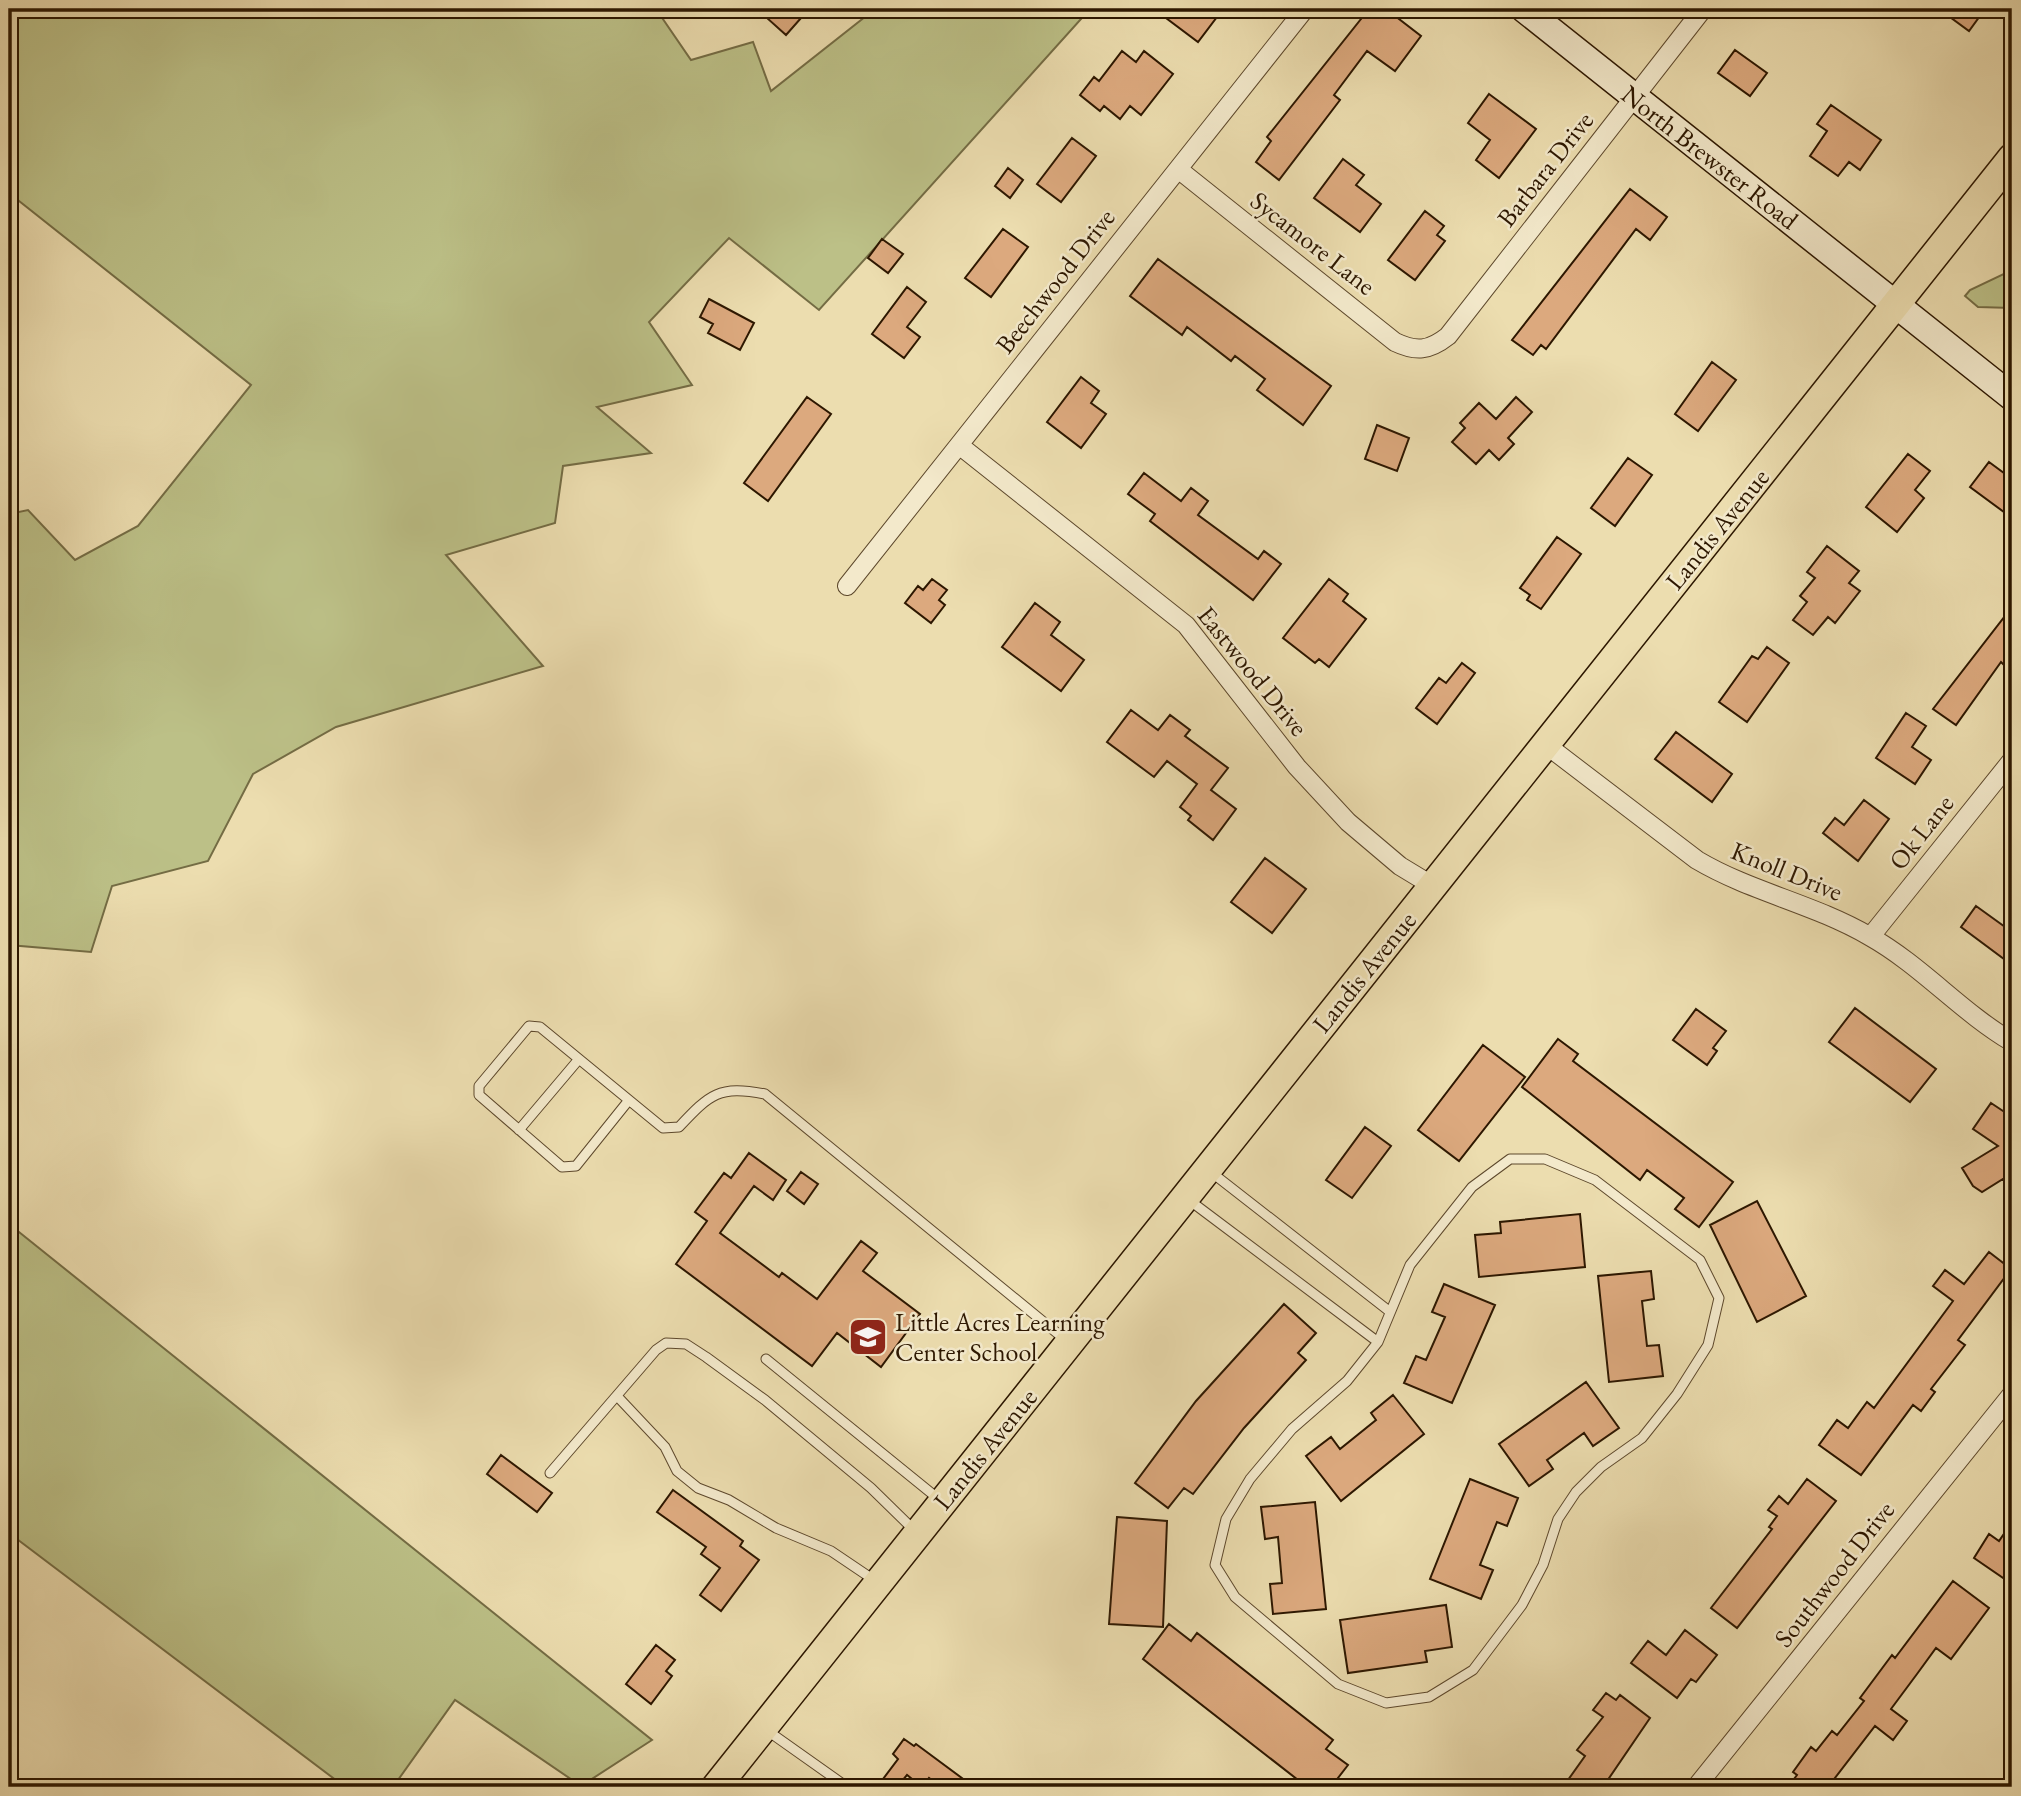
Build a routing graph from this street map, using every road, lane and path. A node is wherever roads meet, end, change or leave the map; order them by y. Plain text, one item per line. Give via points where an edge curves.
1 (1305, 9) edge
2 (1524, 9) edge
3 (1703, 9) edge
4 (1634, 97) junction
5 (2012, 158) edge
6 (1178, 170) junction
7 (1896, 305) junction
8 (1420, 351) joint
9 (2012, 397) edge
10 (959, 444) junction
11 (847, 586) dead end
12 (1545, 744) junction
13 (2012, 760) edge
14 (1433, 886) junction
15 (1871, 936) junction
16 (2012, 1042) edge
17 (579, 1059) junction
18 (629, 1100) junction
19 (519, 1130) junction
20 (1207, 1169) junction
21 (1185, 1197) junction
22 (1389, 1311) junction
23 (1378, 1342) junction
24 (1069, 1343) junction
25 (766, 1359) dead end
26 (2012, 1394) edge
27 (617, 1395) junction
28 (550, 1474) dead end
29 (942, 1503) junction
30 (917, 1534) junction
31 (878, 1584) junction
32 (764, 1728) junction
33 (716, 1787) edge
34 (847, 1787) edge
35 (1696, 1787) edge

1 - 6 street, Beechwood Drive
2 - 4 main road, North Brewster Road
3 - 4 street, Barbara Drive
4 - 7 main road, North Brewster Road
4 - 8 street, Barbara Drive via 1448,337
5 - 7 main road, Landis Avenue
6 - 8 street, Sycamore Lane via 1395,342
6 - 10 street, Beechwood Drive
7 - 9 main road, North Brewster Road
7 - 12 main road, Landis Avenue
10 - 11 street, Beechwood Drive
10 - 14 street, Eastwood Drive via 1186,625 1297,768 1348,822 1400,866
12 - 14 main road, Landis Avenue
12 - 15 street, Knoll Drive via 1705,865
13 - 15 street, Ok Lane
14 - 20 main road, Landis Avenue
15 - 16 street, Knoll Drive
17 - 18 lane
17 - 19 lane
17 - 19 lane via 540,1027 529,1027 479,1086 479,1094
18 - 19 lane via 576,1166 562,1167
18 - 24 lane via 663,1128 679,1127 706,1099 722,1090 765,1094
20 - 21 main road, Landis Avenue
20 - 22 lane
21 - 23 lane
21 - 24 main road, Landis Avenue
22 - 23 lane
22 - 23 lane via 1410,1265 1472,1187 1510,1159 1545,1159 1595,1180 1700,1260 1719,1298 1708,1345 1677,1394 1642,1438 1601,1467 1576,1492 1558,1519 1543,1565 1522,1605 1473,1670 1429,1697 1386,1703 1338,1684 1235,1597 1214,1565 1226,1519 1250,1479 1292,1429 1347,1381
24 - 29 main road, Landis Avenue
25 - 29 lane
26 - 35 street, Southwood Drive
27 - 28 lane
27 - 30 lane via 666,1342 685,1343 871,1488
27 - 31 lane via 665,1447 677,1471 698,1488 831,1551
29 - 30 main road, Landis Avenue
30 - 31 main road, Landis Avenue
31 - 32 main road, Landis Avenue
32 - 33 main road, Landis Avenue
32 - 34 lane

